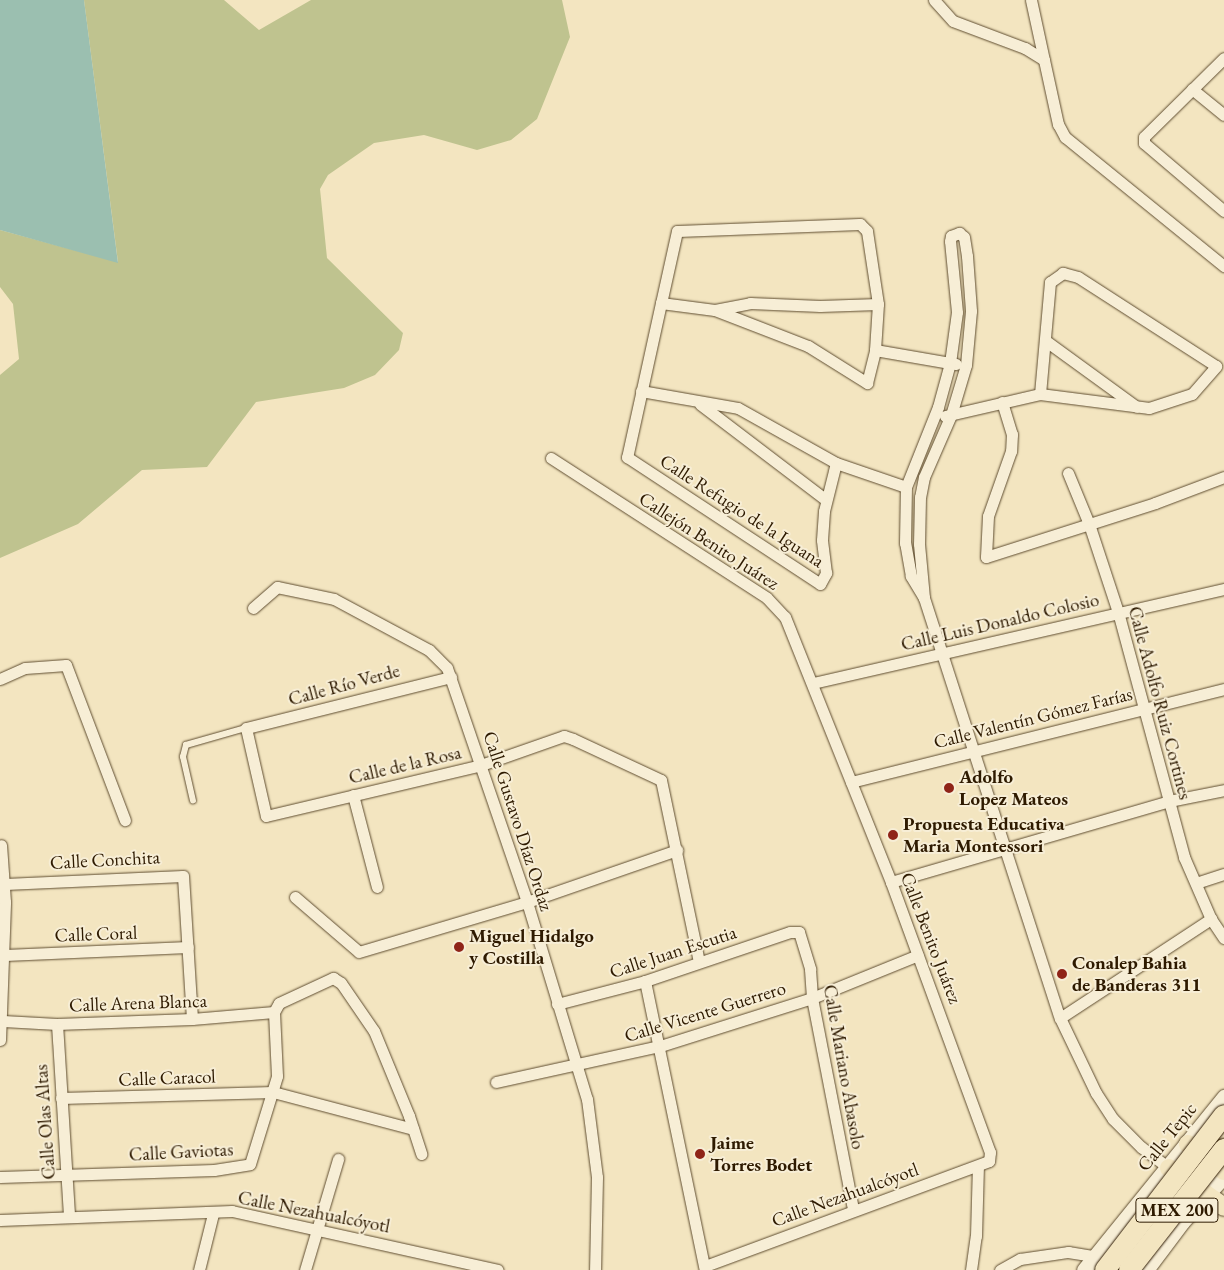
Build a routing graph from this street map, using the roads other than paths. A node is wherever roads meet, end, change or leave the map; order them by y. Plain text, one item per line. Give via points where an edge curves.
1 (934, 0) edge
2 (1031, 0) edge
3 (1224, 58) edge
4 (1044, 60) junction
5 (1192, 89) junction
6 (1224, 115) edge
7 (1224, 211) edge
8 (1224, 266) edge
9 (661, 303) junction
10 (878, 304) junction
11 (715, 310) junction
12 (1046, 341) junction
13 (875, 350) junction
14 (950, 363) junction
15 (966, 365) junction
16 (641, 391) junction
17 (1040, 394) junction
18 (1002, 402) junction
19 (698, 403) junction
20 (1139, 408) junction
21 (951, 415) junction
22 (933, 418) junction
23 (551, 458) dead end
24 (836, 463) junction
25 (1068, 473) dead end
26 (1224, 477) edge
27 (906, 487) junction
28 (826, 500) junction
29 (1089, 524) junction
30 (1224, 589) edge
31 (924, 598) junction
32 (253, 608) dead end
33 (1118, 612) junction
34 (941, 653) junction
35 (451, 677) junction
36 (0, 679) edge
37 (813, 683) junction
38 (1224, 688) edge
39 (1144, 709) junction
40 (246, 728) junction
41 (973, 751) junction
42 (481, 765) junction
43 (851, 782) junction
44 (1224, 790) edge
45 (354, 795) junction
46 (193, 801) dead end
47 (1169, 801) junction
48 (126, 820) dead end
49 (1, 845) edge
50 (1006, 849) junction
51 (677, 850) junction
52 (1224, 874) edge
53 (892, 882) junction
54 (1196, 883) junction
55 (5, 884) junction
56 (377, 887) dead end
57 (295, 897) dead end
58 (527, 902) junction
59 (1211, 919) junction
60 (799, 932) joint
61 (1224, 938) edge
62 (188, 948) junction
63 (5, 955) junction
64 (918, 955) junction
65 (699, 962) junction
66 (645, 981) junction
67 (812, 998) junction
68 (557, 1004) junction
69 (274, 1012) junction
70 (1060, 1018) junction
71 (192, 1019) junction
72 (2, 1021) junction
73 (57, 1024) junction
74 (0, 1040) edge
75 (660, 1046) junction
76 (577, 1066) junction
77 (496, 1082) dead end
78 (273, 1092) junction
79 (1224, 1097) edge
80 (61, 1098) junction
81 (1224, 1115) edge
82 (413, 1129) junction
83 (1188, 1144) junction
84 (1224, 1149) edge
85 (420, 1154) dead end
86 (338, 1159) dead end
87 (978, 1166) junction
88 (1169, 1168) junction
89 (1224, 1171) edge
90 (66, 1173) junction
91 (1224, 1176) edge
92 (0, 1177) edge
93 (1208, 1194) junction
94 (1224, 1207) edge
95 (852, 1209) junction
96 (214, 1214) junction
97 (69, 1217) junction
98 (0, 1220) edge
99 (317, 1228) junction
100 (1100, 1263) edge
101 (464, 1265) edge
102 (705, 1268) edge
103 (198, 1270) edge
104 (305, 1270) edge
105 (498, 1270) edge
106 (595, 1270) edge
107 (971, 1270) edge
108 (1000, 1270) edge
109 (1084, 1270) edge
110 (1129, 1270) edge
111 (1135, 1270) edge
112 (1146, 1270) edge

1 - 4 street via 953,21 1024,48
2 - 4 street
3 - 5 street
4 - 8 street via 1058,124 1065,137
5 - 6 street
5 - 7 street via 1144,137 1144,143
9 - 10 street, Calle Refugio de la Iguana via 677,231 860,224 867,231
9 - 11 street
9 - 16 street, Calle Refugio de la Iguana
10 - 11 street via 750,303
10 - 13 street
11 - 13 street via 808,346 868,382
12 - 17 street
12 - 20 street
12 - 20 street via 1050,282 1062,273 1078,277 1216,366 1192,394 1164,404
13 - 14 street
14 - 15 street
14 - 15 street via 958,312 950,241 951,236 959,233 964,237 967,256 971,312
14 - 22 street
15 - 21 street
16 - 19 street
16 - 28 street, Calle Refugio de la Iguana via 627,457 820,584 824,583 826,573 822,540
17 - 18 street
17 - 20 street via 1084,397
18 - 21 street
18 - 29 street via 1012,434 1011,451 988,516 986,557
19 - 24 street via 738,408
19 - 28 street
21 - 22 street
21 - 31 street via 932,456 920,497 919,544
22 - 27 street
23 - 37 street, Callejón Benito Juárez via 767,598 791,627
24 - 27 street
24 - 28 street, Calle Refugio de la Iguana
25 - 29 street, Calle Adolfo Ruiz Cortines
26 - 29 street
27 - 31 street via 905,543 911,576
29 - 33 street, Calle Adolfo Ruiz Cortines
30 - 33 street, Calle Luis Donaldo Colosio
31 - 34 street
32 - 35 street, Calle Gustavo Díaz Ordaz via 277,587 334,599 429,650 443,661
33 - 34 street, Calle Luis Donaldo Colosio
33 - 39 street, Calle Adolfo Ruiz Cortines
34 - 37 street, Calle Luis Donaldo Colosio
34 - 41 street
35 - 40 street, Calle Río Verde
35 - 42 street, Calle Gustavo Díaz Ordaz
36 - 48 street via 26,668 66,665
37 - 43 street, Calle Benito Juárez
38 - 39 street, Calle Valentín Gómez Farías
39 - 41 street, Calle Valentín Gómez Farías
39 - 47 street, Calle Adolfo Ruiz Cortines
40 - 45 street, Calle de la Rosa via 266,816
40 - 46 lane via 186,745 183,757
41 - 43 street, Calle Valentín Gómez Farías
41 - 50 street
42 - 45 street, Calle de la Rosa
42 - 51 street, Calle de la Rosa via 564,736 661,780
42 - 58 street, Calle Gustavo Díaz Ordaz
43 - 53 street, Calle Benito Juárez
44 - 47 street
45 - 56 street
47 - 50 street
47 - 54 street, Calle Adolfo Ruiz Cortines via 1184,857
49 - 55 street
50 - 53 street
50 - 70 street
51 - 58 street
51 - 65 street
52 - 54 street
53 - 64 street, Calle Benito Juárez
54 - 59 street, Calle Adolfo Ruiz Cortines
55 - 62 street, Calle Conchita via 183,876
55 - 63 street
57 - 58 street via 359,952
58 - 68 street, Calle Gustavo Díaz Ordaz
59 - 61 street, Calle Adolfo Ruiz Cortines
59 - 70 street
60 - 65 street, Calle Juan Escutia via 790,932
60 - 67 street, Calle Mariano Abasolo via 810,968
62 - 63 street, Calle Coral
62 - 71 street, Calle Conchita
63 - 72 street
64 - 67 street, Calle Vicente Guerrero
64 - 87 street, Calle Benito Juárez via 990,1152 989,1161
65 - 66 street, Calle Juan Escutia
66 - 68 street, Calle Juan Escutia
66 - 75 street
67 - 75 street, Calle Vicente Guerrero
67 - 95 street, Calle Mariano Abasolo
68 - 76 street, Calle Gustavo Díaz Ordaz
69 - 71 street, Calle Arena Blanca
69 - 78 street, Calle Gaviotas via 278,1076
69 - 82 street via 279,1003 333,978 341,983 374,1031
70 - 88 street via 1096,1093 1113,1119 1141,1147
71 - 73 street, Calle Arena Blanca
72 - 73 street, Calle Arena Blanca
72 - 74 street
73 - 80 street, Calle Olas Altas
75 - 76 street, Calle Vicente Guerrero
75 - 102 street
76 - 77 street, Calle Vicente Guerrero
76 - 106 street, Calle Gustavo Díaz Ordaz via 595,1144 598,1204
78 - 80 street, Calle Caracol
78 - 82 street, Calle Caracol
78 - 90 street, Calle Gaviotas via 252,1162 246,1166
79 - 83 main road, Calle Tepic
80 - 90 street, Calle Olas Altas
81 - 100 highway, MEX 200, bridge
82 - 85 street
83 - 88 main road, Calle Tepic
83 - 89 main road
84 - 110 highway, MEX 200, bridge
86 - 99 street
87 - 95 street, Calle Nezahualcóyotl
87 - 107 street via 976,1236
88 - 93 main road
88 - 100 main road, Calle Tepic
90 - 92 street, Calle Gaviotas
90 - 97 street, Calle Olas Altas
91 - 93 main road
93 - 94 main road
93 - 112 main road
95 - 102 street, Calle Nezahualcóyotl
96 - 97 street, Calle Nezahualcóyotl
96 - 99 street, Calle Nezahualcóyotl via 232,1211
96 - 103 street
97 - 98 street, Calle Nezahualcóyotl
99 - 101 street, Calle Nezahualcóyotl
99 - 104 street
100 - 108 street via 1068,1252 1020,1259
100 - 109 main road, Calle Tepic
100 - 111 main road via 1120,1248 1134,1258
101 - 105 street, Calle Nezahualcóyotl

